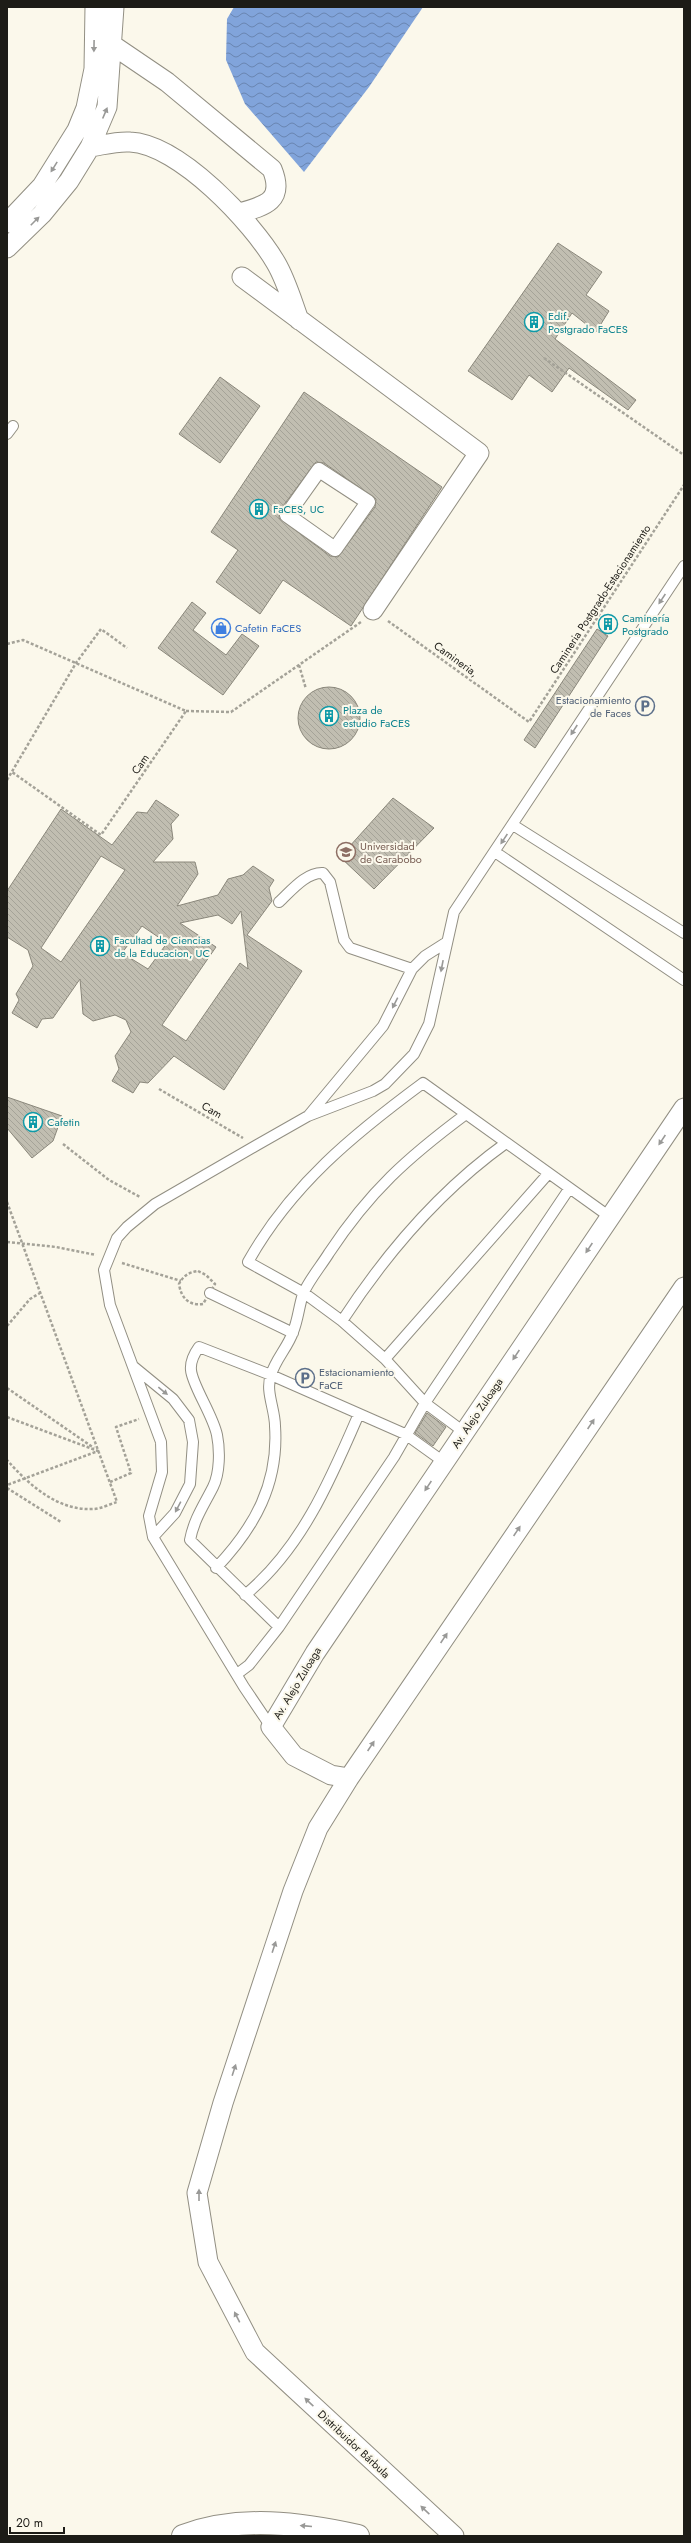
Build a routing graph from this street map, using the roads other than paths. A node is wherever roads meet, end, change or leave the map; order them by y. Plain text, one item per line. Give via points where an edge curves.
1 (95, 7) edge
2 (114, 7) edge
3 (112, 44) junction
4 (90, 146) junction
5 (239, 213) junction
6 (7, 223) edge
7 (7, 248) edge
8 (242, 277) dead end
9 (299, 320) junction
10 (13, 426) dead end
11 (7, 434) edge
12 (335, 549) joint
13 (684, 566) edge
14 (377, 613) road end
15 (513, 825) junction
16 (495, 852) junction
17 (279, 902) dead end
18 (684, 933) edge
19 (447, 942) junction
20 (412, 969) junction
21 (684, 980) edge
22 (684, 1108) edge
23 (466, 1114) junction
24 (308, 1116) junction
25 (506, 1143) junction
26 (548, 1174) junction
27 (569, 1189) junction
28 (610, 1217) junction
29 (684, 1287) edge
30 (210, 1293) dead end
31 (304, 1293) junction
32 (342, 1321) junction
33 (293, 1333) junction
34 (385, 1359) junction
35 (133, 1366) junction
36 (270, 1375) junction
37 (425, 1403) junction
38 (358, 1416) junction
39 (464, 1432) junction
40 (405, 1434) junction
41 (444, 1462) junction
42 (153, 1537) junction
43 (216, 1568) junction
44 (245, 1595) junction
45 (279, 1628) junction
46 (237, 1674) junction
47 (271, 1727) junction
48 (349, 1778) junction
49 (183, 2536) edge
50 (358, 2536) edge
51 (454, 2536) edge

1 -> 6 street via 94,69 86,108 77,130 42,186
2 - 3 street
4 -> 3 street via 107,107
3 - 5 street via 167,82 272,169 277,182 274,197 264,206
4 - 5 street via 130,142 160,150 191,170
7 -> 4 street via 42,214 65,186
5 - 9 street via 276,264
8 - 9 street
9 - 14 street via 479,453
10 - 11 lane
12 - 12 street via 368,502 319,470 287,515
13 -> 15 lane
15 -> 16 lane
15 - 18 lane
16 - 19 lane via 454,912
16 - 21 lane
17 - 20 lane via 300,883 322,873 330,882 344,940 350,948
19 - 20 lane via 425,956
19 -> 24 lane via 429,1024 423,1040 406,1065 373,1091
20 -> 24 lane via 383,1026
22 -> 28 street, Av. Alejo Zuloaga
23 - 25 lane
23 - 31 lane via 405,1161 385,1181 336,1243
23 - 31 lane via 424,1083 348,1142 292,1196 276,1216 248,1262
24 - 35 lane via 155,1204 127,1226 117,1238 104,1270 110,1305
25 - 26 lane
25 - 32 lane via 474,1166 410,1229 382,1262
26 - 27 lane
26 - 34 lane
27 - 28 lane
27 - 37 lane
28 -> 39 street, Av. Alejo Zuloaga
48 -> 29 street
30 - 33 lane
31 - 32 lane
31 - 33 lane
32 - 34 lane
33 - 36 lane
34 - 37 lane
35 - 42 lane via 161,1442 163,1457 158,1487 149,1516
35 -> 42 lane via 173,1399 189,1420 193,1442 190,1484 175,1513
36 - 38 lane
36 - 43 lane via 269,1390 276,1443 272,1478 254,1523
36 - 43 lane via 199,1347 192,1361 191,1371 214,1422 218,1451 214,1486 192,1526 190,1540
37 - 39 lane
37 - 40 lane
38 - 40 lane
38 - 44 lane via 328,1486 311,1516 274,1566
39 - 41 street, Av. Alejo Zuloaga
40 - 41 lane
40 - 45 lane via 394,1457
41 -> 47 street, Av. Alejo Zuloaga via 315,1654
42 - 46 lane
43 - 44 lane
44 - 45 lane
45 - 46 lane via 249,1665
46 - 47 lane
47 - 48 street, Av. Alejo Zuloaga via 294,1756 331,1775
51 -> 48 street, Distribuidor Bárbula via 255,2352 208,2262 197,2193 223,2103 292,1891 318,1828
50 -> 49 highway via 309,2526 260,2523 221,2524

